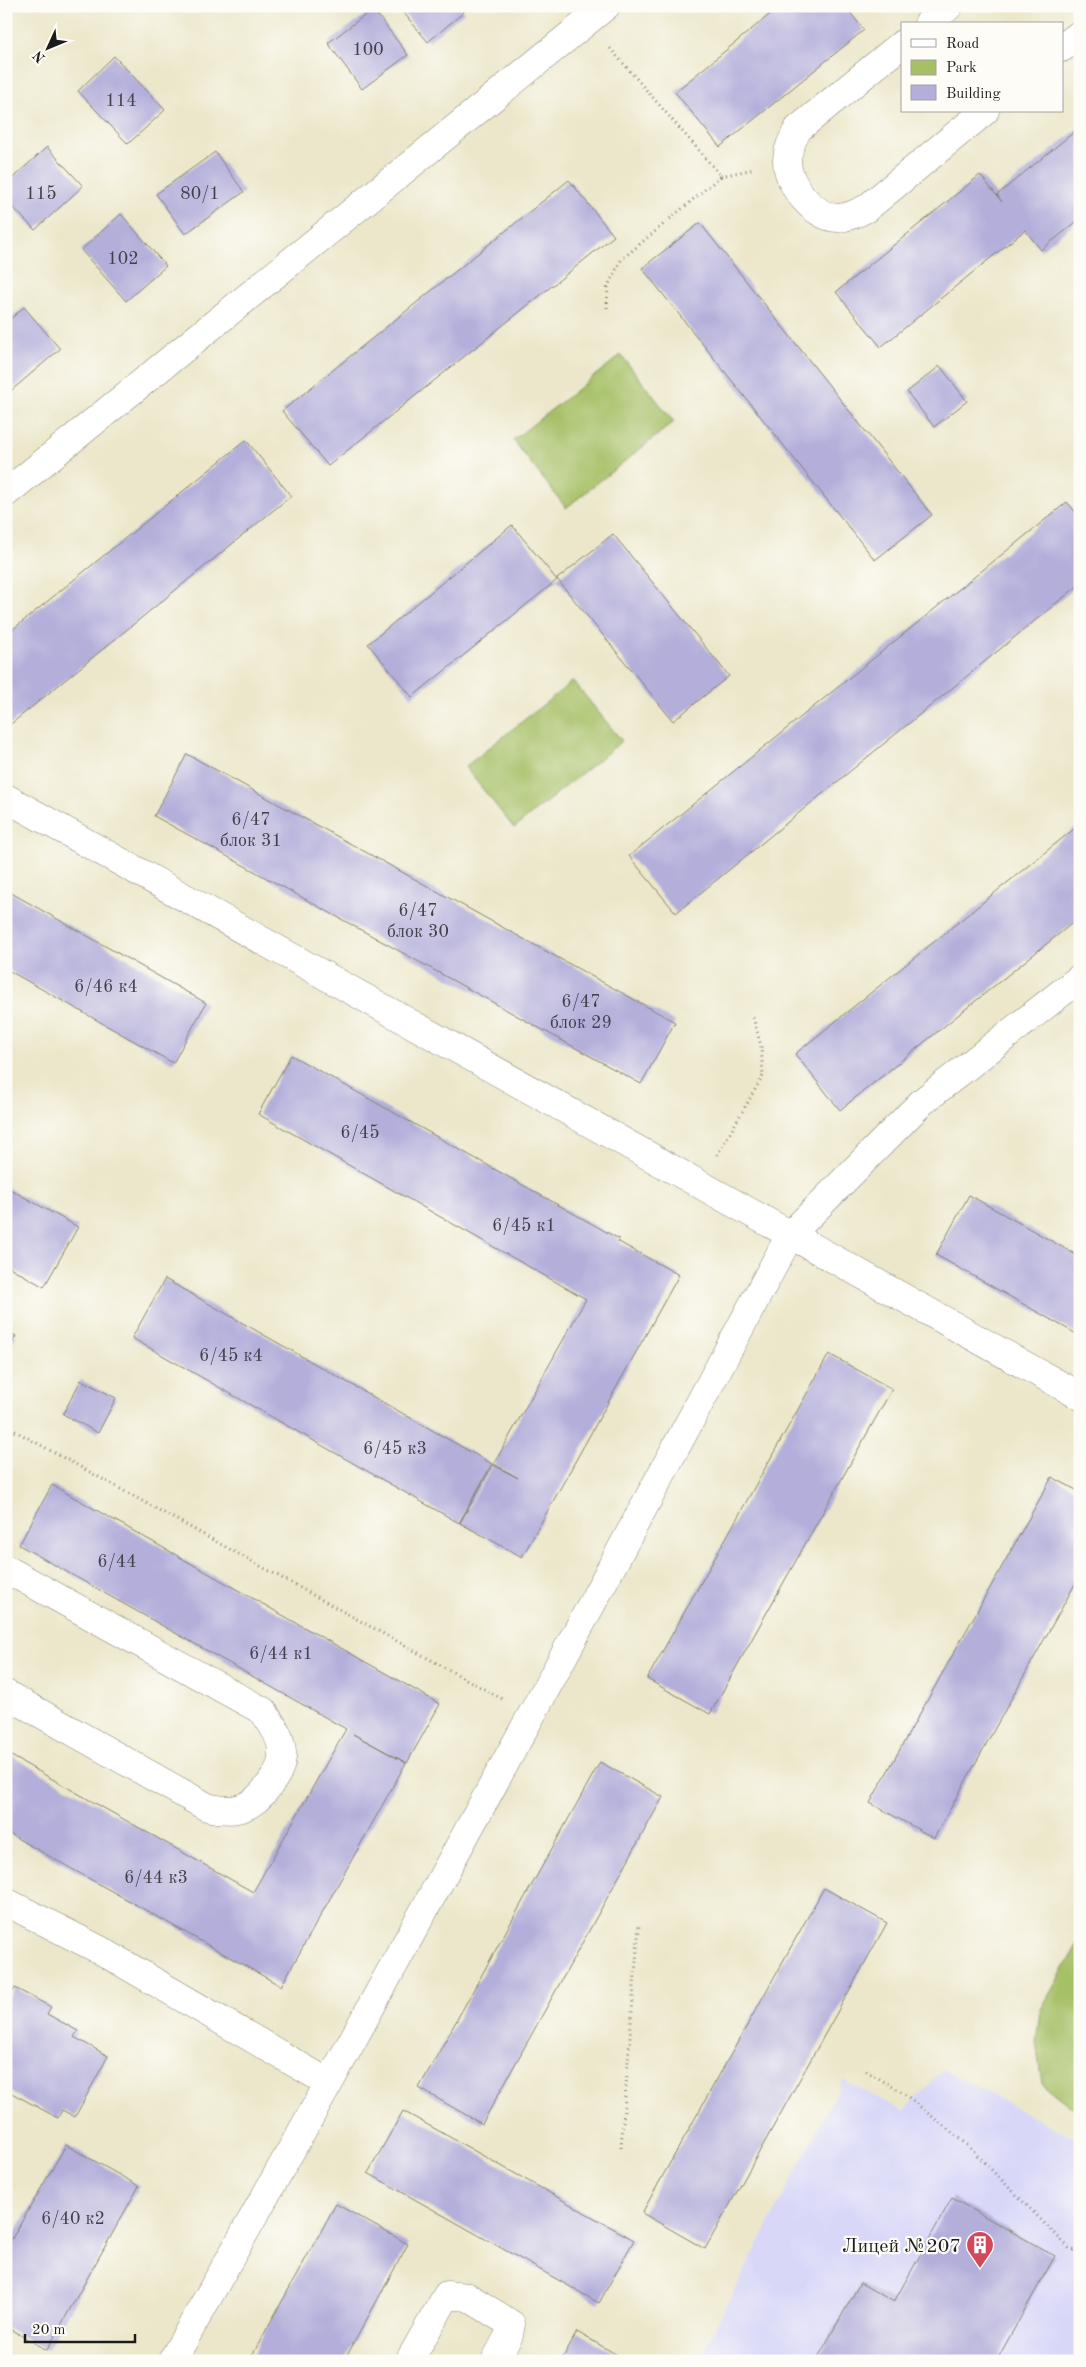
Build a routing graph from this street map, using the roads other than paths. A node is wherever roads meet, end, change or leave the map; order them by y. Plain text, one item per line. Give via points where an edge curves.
1 (949, 6) edge
2 (597, 14) edge
3 (930, 22) edge
4 (1080, 34) edge
5 (901, 45) edge
6 (1064, 46) edge
7 (984, 112) edge
8 (6, 493) edge
9 (6, 798) edge
10 (1080, 978) edge
11 (790, 1235) junction
12 (1080, 1396) edge
13 (6, 1569) edge
14 (6, 1694) edge
15 (6, 1902) edge
16 (329, 2083) junction
17 (172, 2361) edge
18 (409, 2361) edge
19 (495, 2361) edge

1 - 3 street
2 - 8 street
4 - 6 street
5 - 7 street via 798,129 786,162 791,182 809,203 836,218 868,208
9 - 11 street
10 - 11 street via 922,1102
11 - 12 street
11 - 16 street
13 - 14 street via 263,1711 276,1730 282,1752 279,1771 260,1798 244,1808 223,1811 207,1807
15 - 16 street via 100,1950
16 - 17 street
18 - 19 street via 447,2295 468,2297 511,2324 509,2335

